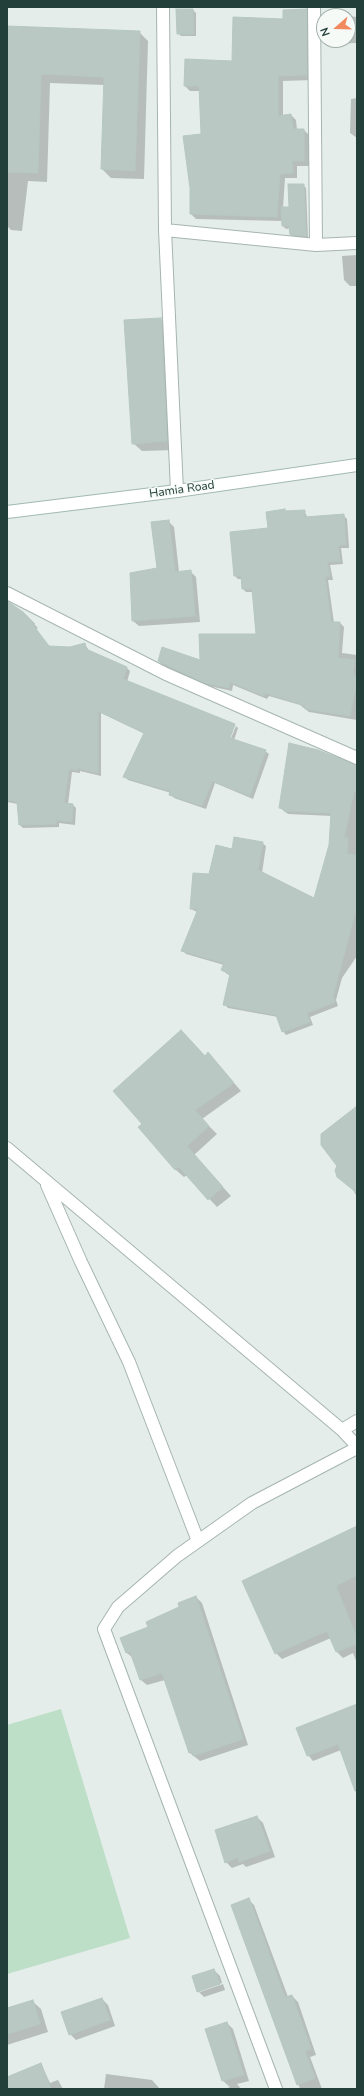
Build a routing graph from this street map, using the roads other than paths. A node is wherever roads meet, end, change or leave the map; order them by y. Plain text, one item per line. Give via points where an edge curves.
1 (163, 7) edge
2 (314, 7) edge
3 (165, 230) junction
4 (357, 243) edge
5 (316, 245) junction
6 (357, 465) edge
7 (177, 491) junction
8 (7, 512) edge
9 (7, 593) edge
10 (357, 758) edge
11 (7, 1148) edge
12 (46, 1181) junction
13 (357, 1421) edge
14 (342, 1430) junction
15 (357, 1447) edge
16 (198, 1541) junction
17 (276, 2089) edge

1 - 3 street
2 - 5 street
3 - 5 street
3 - 7 street
4 - 5 street
6 - 7 street, Hamia Road
7 - 8 street, Hamia Road
9 - 10 street via 166,674
11 - 12 street
12 - 14 street
12 - 16 street via 129,1362
13 - 14 street
14 - 15 street
15 - 16 street via 252,1503
16 - 17 street via 118,1606 104,1630

